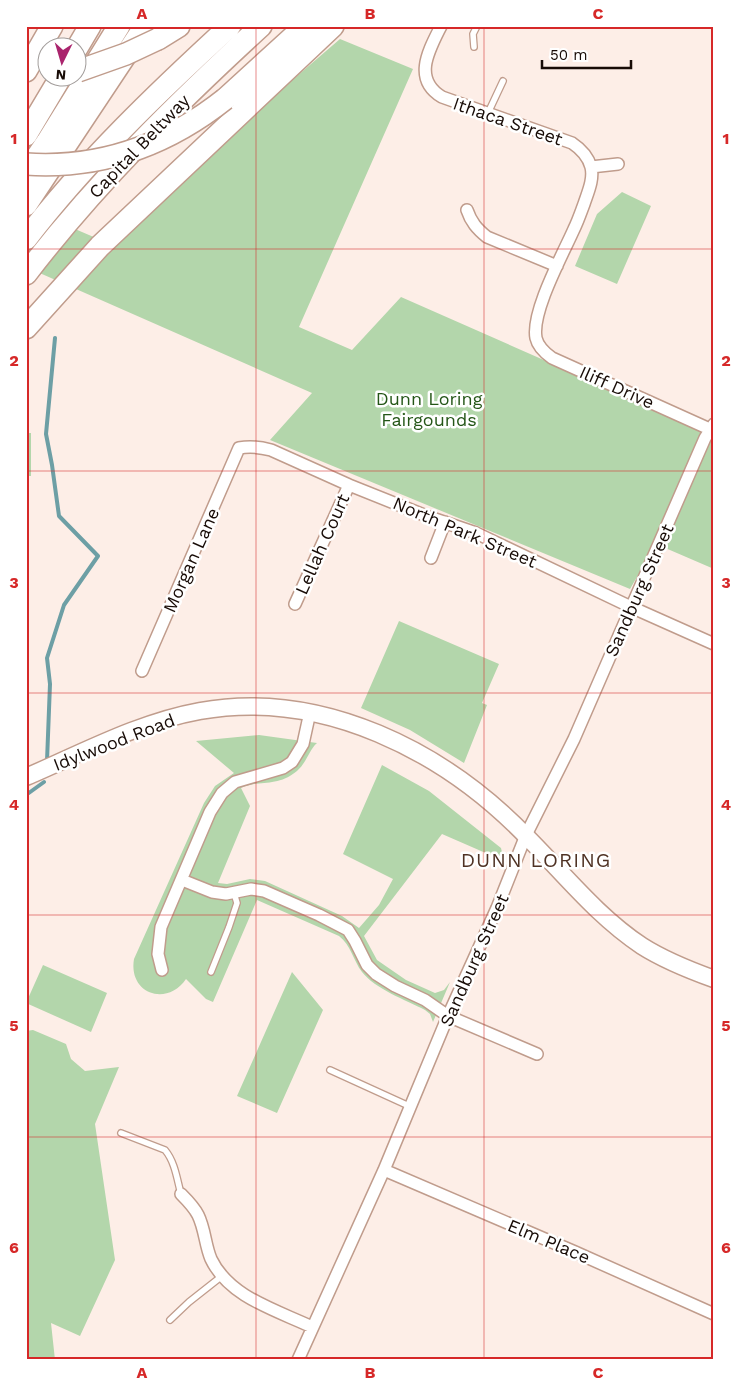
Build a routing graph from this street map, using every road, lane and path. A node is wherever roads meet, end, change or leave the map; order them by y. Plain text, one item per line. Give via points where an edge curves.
1 (52, 26) edge
2 (90, 26) edge
3 (119, 26) edge
4 (179, 26) edge
5 (230, 26) edge
6 (261, 26) edge
7 (305, 26) edge
8 (333, 26) edge
9 (441, 26) edge
10 (477, 26) edge
11 (151, 32) edge
12 (83, 38) edge
13 (474, 47) dead end
14 (88, 67) edge
15 (26, 70) edge
16 (502, 81) dead end
17 (54, 88) edge
18 (488, 113) junction
19 (26, 135) edge
20 (620, 163) dead end
21 (26, 164) edge
22 (591, 167) junction
23 (26, 173) edge
24 (26, 205) edge
25 (467, 210) dead end
26 (26, 240) edge
27 (557, 266) junction
28 (26, 274) edge
29 (26, 328) edge
30 (713, 428) edge
31 (239, 448) joint
32 (349, 485) junction
33 (445, 522) junction
34 (431, 558) dead end
35 (295, 604) dead end
36 (631, 607) junction
37 (714, 644) edge
38 (142, 671) dead end
39 (310, 712) junction
40 (26, 777) edge
41 (526, 835) junction
42 (182, 880) junction
43 (234, 893) junction
44 (162, 970) dead end
45 (211, 972) dead end
46 (714, 979) edge
47 (448, 1016) junction
48 (537, 1054) dead end
49 (330, 1070) dead end
50 (410, 1106) junction
51 (121, 1132) dead end
52 (384, 1170) junction
53 (181, 1194) joint
54 (222, 1276) junction
55 (714, 1314) edge
56 (170, 1320) dead end
57 (312, 1326) junction
58 (298, 1360) edge

1 - 15 highway
2 - 12 highway
3 - 23 highway
4 - 11 highway
5 - 26 highway via 111,141
6 - 28 highway, Capital Beltway via 170,111 97,188
7 - 21 highway, bridge via 225,99 186,127 118,156 68,165
8 - 29 highway via 100,246
9 - 18 street, Ithaca Street via 427,57 429,87 442,97
10 - 13 lane via 473,34
11 - 14 highway, bridge via 126,54
11 - 24 highway
16 - 18 lane
17 - 19 highway
18 - 22 street, Ithaca Street via 572,143 580,148
20 - 22 street
22 - 27 street via 590,188
25 - 27 street via 470,219 487,236
27 - 30 street, Iliff Drive via 541,306 536,329 536,338 545,354
30 - 36 street, Sandburg Street via 701,446
31 - 32 street, North Park Street via 266,449
31 - 38 street, Morgan Lane
32 - 33 street, North Park Street
32 - 35 street, Lellah Court
33 - 34 street
33 - 36 street, North Park Street via 476,533
36 - 37 street, North Park Street
36 - 41 street, Sandburg Street via 574,738
39 - 40 main road, Idylwood Road via 256,706 199,711 146,726
39 - 41 main road, Idylwood Road via 374,732 432,762 484,796
39 - 42 street via 303,744 292,762 283,768 235,782 222,793 210,812
41 - 46 main road, Idylwood Road via 596,909 627,935 666,960
41 - 47 street, Sandburg Street
42 - 43 street via 212,892
42 - 44 street via 159,935 158,954
43 - 45 lane via 237,903
43 - 47 street via 251,889 264,891 348,930 367,965 376,974
47 - 48 street
47 - 50 street, Sandburg Street
49 - 50 lane
50 - 52 street, Sandburg Street
51 - 53 lane via 165,1150 170,1156
52 - 55 street, Elm Place
52 - 57 street, Sandburg Street
53 - 54 street via 198,1215 211,1258
54 - 56 lane
54 - 57 street via 249,1298
57 - 58 street, Sandburg Street

